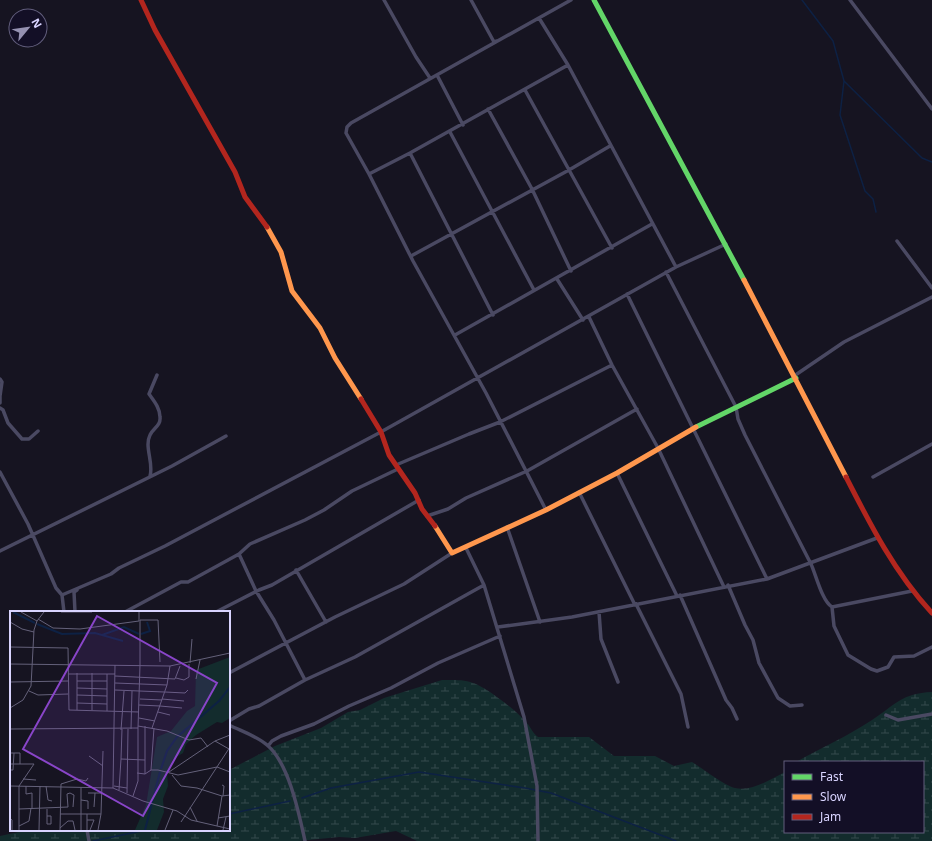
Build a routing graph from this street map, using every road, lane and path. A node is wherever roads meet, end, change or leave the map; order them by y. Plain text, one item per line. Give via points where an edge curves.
1 (141, 0) edge
2 (384, 0) edge
3 (471, 0) edge
4 (571, 0) edge
5 (594, 0) edge
6 (850, 0) edge
7 (539, 18) junction
8 (498, 40) junction
9 (568, 65) junction
10 (437, 75) junction
11 (430, 78) junction
12 (525, 90) junction
13 (488, 109) junction
14 (932, 109) edge
15 (463, 125) junction
16 (450, 132) junction
17 (610, 146) junction
18 (410, 153) junction
19 (569, 170) junction
20 (369, 174) junction
21 (532, 189) junction
22 (492, 213) junction
23 (652, 224) junction
24 (453, 234) junction
25 (898, 241) dead end
26 (726, 244) junction
27 (612, 248) junction
28 (411, 256) junction
29 (676, 266) junction
30 (571, 271) junction
31 (666, 272) junction
32 (557, 279) junction
33 (932, 288) edge
34 (534, 290) junction
35 (932, 292) edge
36 (627, 294) junction
37 (932, 297) edge
38 (493, 315) junction
39 (589, 317) junction
40 (583, 320) junction
41 (455, 335) junction
42 (612, 365) junction
43 (157, 375) dead end
44 (795, 377) junction
45 (476, 378) junction
46 (0, 379) edge
47 (0, 396) edge
48 (0, 403) edge
49 (736, 407) junction
50 (0, 408) edge
51 (637, 410) junction
52 (500, 422) junction
53 (694, 428) junction
54 (38, 431) dead end
55 (381, 432) junction
56 (226, 436) dead end
57 (932, 444) edge
58 (658, 448) junction
59 (397, 467) junction
60 (527, 471) junction
61 (0, 472) edge
62 (617, 473) junction
63 (150, 476) junction
64 (873, 476) dead end
65 (579, 492) junction
66 (419, 500) junction
67 (546, 510) junction
68 (427, 516) junction
69 (508, 528) junction
70 (32, 534) junction
71 (877, 538) junction
72 (466, 548) junction
73 (0, 551) edge
74 (452, 553) junction
75 (239, 554) junction
76 (811, 564) junction
77 (296, 570) junction
78 (767, 579) junction
79 (484, 585) junction
80 (728, 585) junction
81 (724, 587) junction
82 (79, 588) junction
83 (256, 591) junction
84 (912, 591) junction
85 (62, 595) junction
86 (678, 595) junction
87 (635, 604) junction
88 (832, 607) junction
89 (64, 611) edge
90 (75, 611) edge
91 (127, 611) edge
92 (218, 611) edge
93 (599, 612) junction
94 (932, 613) edge
95 (326, 622) junction
96 (540, 622) junction
97 (498, 627) junction
98 (500, 636) junction
99 (286, 643) junction
100 (932, 647) edge
101 (230, 672) edge
102 (305, 680) junction
103 (618, 682) dead end
104 (802, 705) dead end
105 (932, 714) edge
106 (886, 715) dead end
107 (737, 719) dead end
108 (230, 720) edge
109 (230, 726) edge
110 (688, 727) dead end
111 (268, 746) junction
112 (305, 841) edge
113 (538, 841) edge

1 - 55 street via 154,30 235,172 245,197 263,220 280,252 292,291 320,328 335,358
2 - 11 street
3 - 8 street via 494,42
4 - 7 street
5 - 26 street
6 - 14 street
7 - 8 street
7 - 9 street
8 - 10 street
9 - 12 street
9 - 17 street
10 - 11 street
10 - 15 street
11 - 20 street via 347,127 346,133
12 - 13 street
12 - 19 street
13 - 15 street
13 - 21 street
15 - 16 street
16 - 18 street
16 - 22 street
17 - 19 street
17 - 23 street
18 - 20 street
18 - 24 street
19 - 21 street
19 - 27 street
20 - 28 street
21 - 22 street
21 - 30 street
22 - 24 street
22 - 34 street
23 - 27 street
23 - 29 street
24 - 28 street
24 - 38 street
25 - 33 street
26 - 29 street
26 - 44 street
27 - 30 street
28 - 41 street
29 - 31 street
30 - 32 street
31 - 36 street
31 - 49 street
32 - 34 street
32 - 40 street
34 - 38 street
35 - 37 street
36 - 39 street
36 - 53 street
37 - 44 street via 844,342
38 - 41 street
39 - 40 street
39 - 42 street
40 - 45 street
41 - 45 street
42 - 51 street
42 - 52 street
43 - 63 street via 149,394 157,405 160,416 158,426 149,435 152,469
44 - 49 street
44 - 71 street
45 - 52 street
45 - 55 street
46 - 47 street
47 - 48 street
49 - 53 street
49 - 76 street via 745,435
50 - 54 street via 8,423 22,439 30,439
51 - 58 street
51 - 60 street
52 - 59 street
52 - 60 street
53 - 58 street
53 - 78 street
55 - 59 street via 389,455
55 - 82 street via 111,574
56 - 63 street
57 - 64 street
58 - 62 street
58 - 81 street
59 - 66 street
59 - 75 street via 352,491 324,510 250,544
60 - 67 street
60 - 68 street via 466,498 448,509
61 - 70 street
62 - 65 street
62 - 86 street
63 - 70 street
65 - 67 street
65 - 87 street
66 - 68 street
66 - 77 street
67 - 69 street
68 - 74 street
69 - 72 street
69 - 96 street
70 - 73 street
70 - 85 street via 56,588
71 - 76 street
71 - 84 street
72 - 74 street
72 - 79 street
74 - 95 street via 404,584
75 - 83 street
75 - 91 street
76 - 78 street
76 - 88 street via 823,597
77 - 83 street via 272,585
77 - 95 street
78 - 80 street
79 - 97 street
79 - 102 street via 355,657
80 - 81 street
80 - 104 street via 753,640 759,663 778,698 790,706
81 - 86 street
82 - 85 street
82 - 90 street via 74,592
83 - 92 street
83 - 99 street
84 - 88 street
84 - 94 street
85 - 89 street
86 - 87 street
86 - 107 street
87 - 93 street
87 - 110 street via 681,694
88 - 100 street via 834,626 848,655 871,669 877,671 888,668 894,657 914,656
93 - 96 street
93 - 103 street via 601,639
95 - 99 street
96 - 97 street
97 - 98 street
98 - 111 street via 438,663 314,724 281,736
98 - 113 street via 524,718 537,786
99 - 101 street
99 - 102 street
102 - 108 street
105 - 106 street via 898,720
109 - 111 street
111 - 112 street via 289,782

